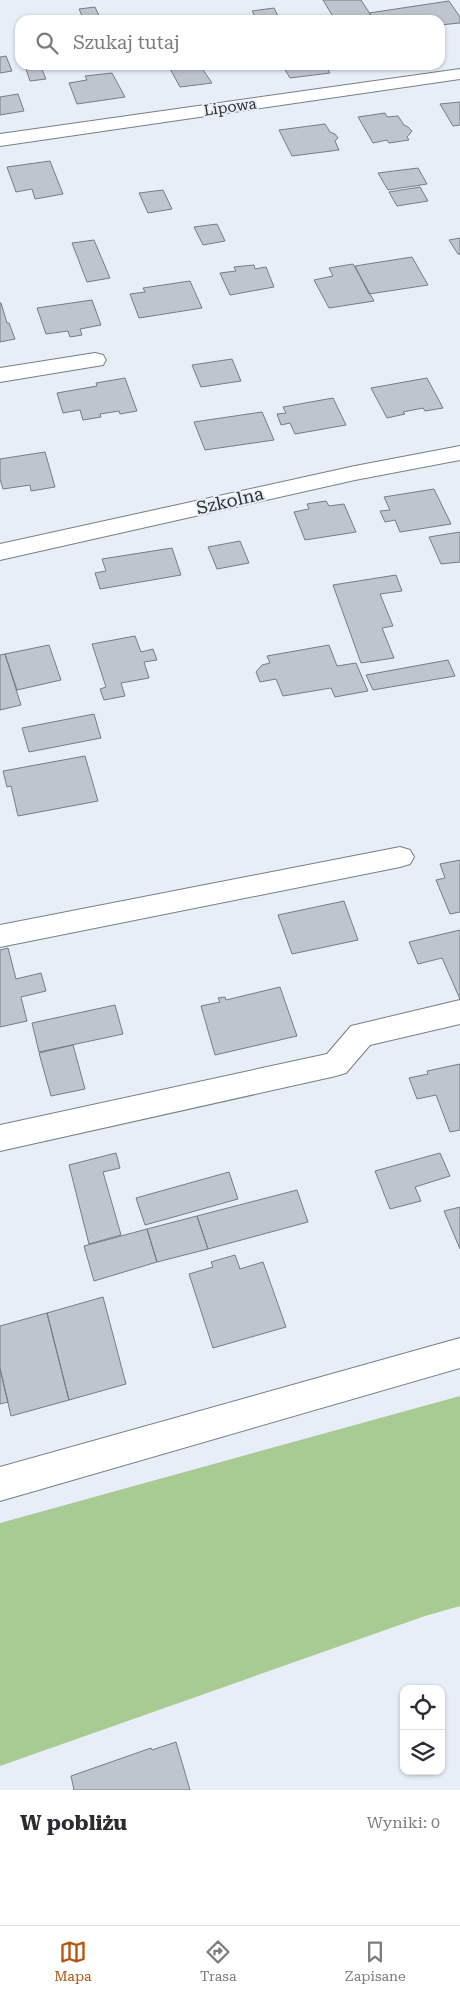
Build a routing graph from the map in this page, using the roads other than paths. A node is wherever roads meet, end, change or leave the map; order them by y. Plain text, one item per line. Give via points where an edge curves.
1 (460, 74) edge
2 (0, 140) edge
3 (95, 360) dead end
4 (0, 375) edge
5 (460, 453) edge
6 (0, 552) edge
7 (400, 857) dead end
8 (0, 936) edge
9 (460, 1012) edge
10 (0, 1138) edge
11 (460, 1353) edge
12 (0, 1484) edge

1 - 2 street, Lipowa
3 - 4 street
5 - 6 street, Szkolna via 355,473
7 - 8 street
9 - 10 street via 361,1035 336,1064
11 - 12 street

